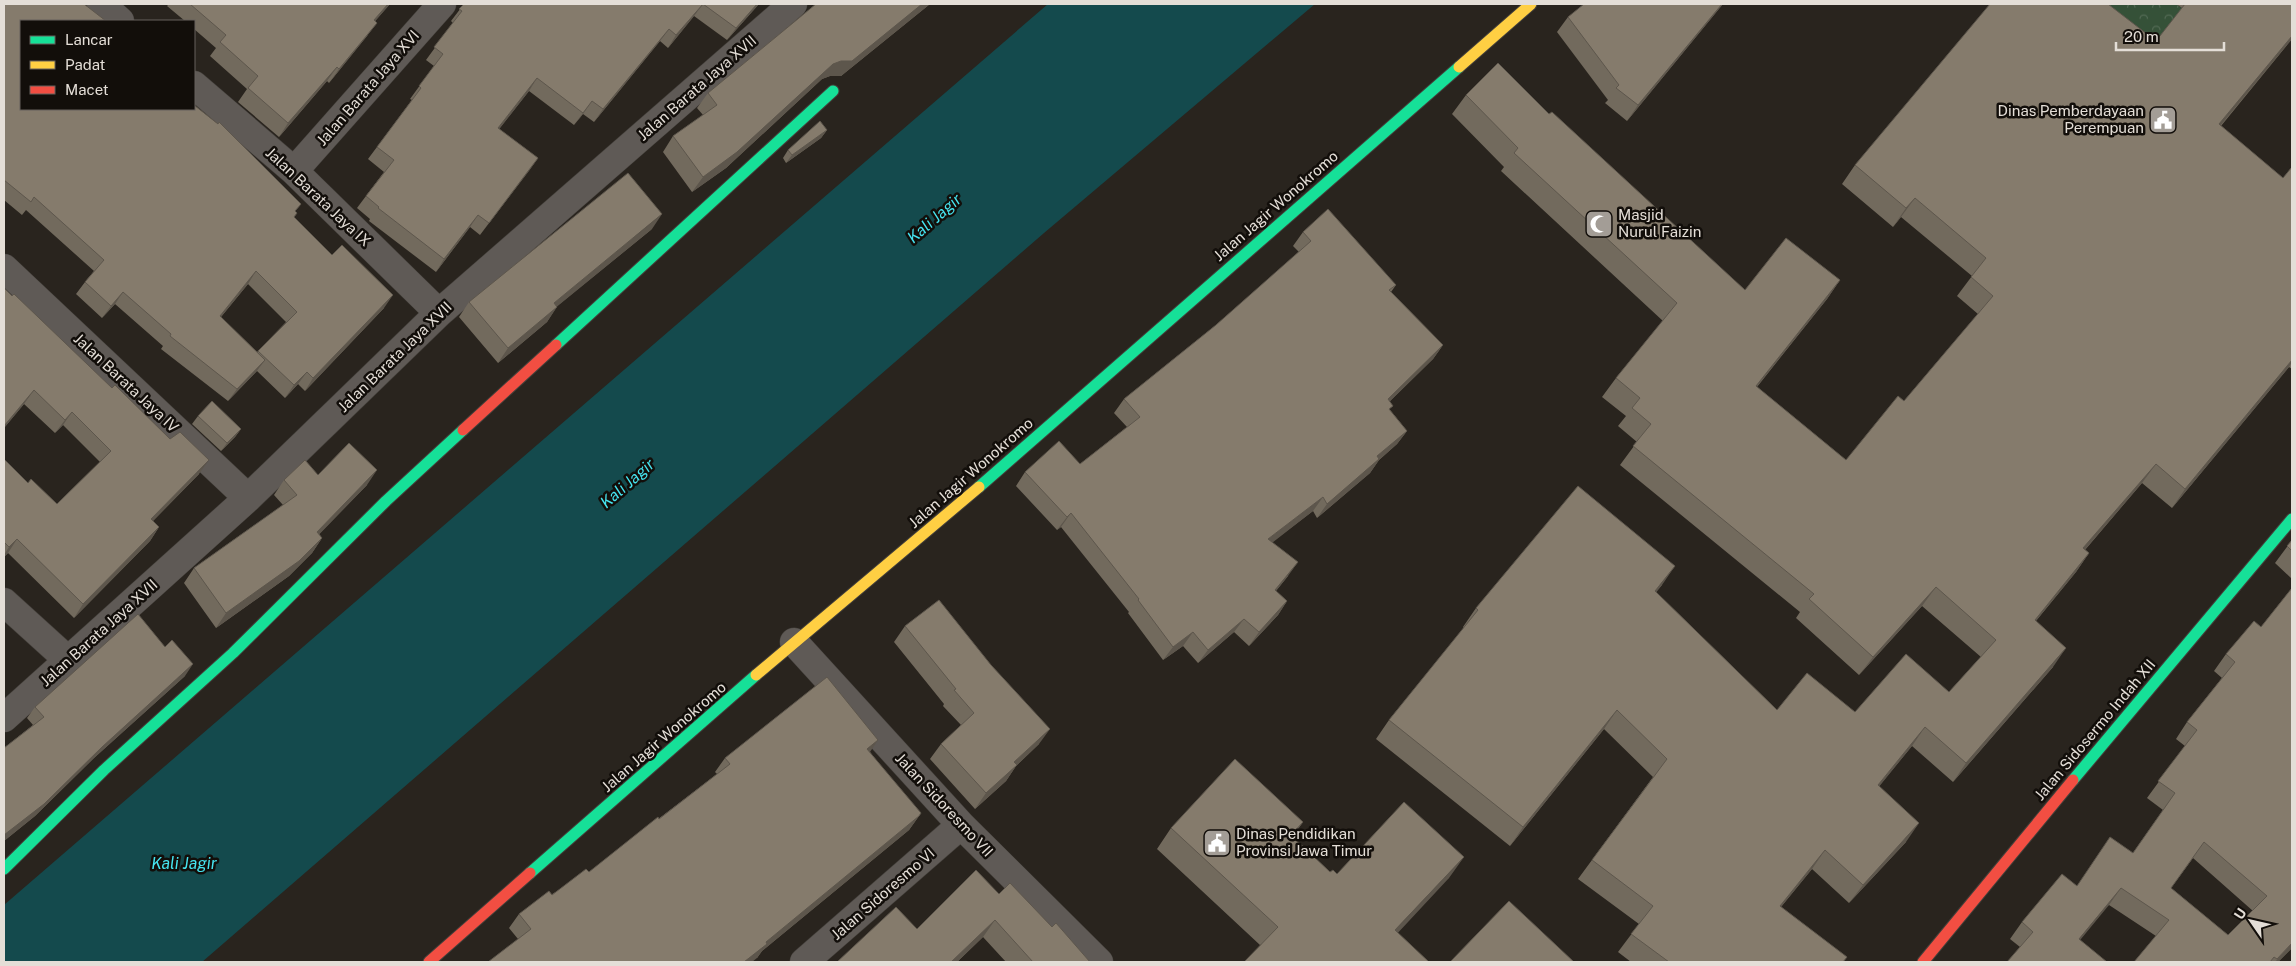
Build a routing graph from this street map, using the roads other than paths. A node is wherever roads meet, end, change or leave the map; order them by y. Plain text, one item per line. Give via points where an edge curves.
1 (442, 4) edge
2 (793, 4) edge
3 (1531, 4) edge
4 (195, 86) edge
5 (833, 91) dead end
6 (294, 171) junction
7 (4, 268) edge
8 (439, 313) junction
9 (248, 498) junction
10 (2292, 519) edge
11 (4, 602) edge
12 (794, 642) junction
13 (69, 661) junction
14 (4, 718) edge
15 (961, 826) junction
16 (4, 869) edge
17 (429, 962) edge
18 (804, 962) edge
19 (1099, 962) edge
20 (1923, 962) edge

1 - 6 street, Jalan Barata Jaya XVI
2 - 8 street, Jalan Barata Jaya XVII
3 - 12 street, Jalan Jagir Wonokromo via 941,520
4 - 6 street, Jalan Barata Jaya IX
5 - 16 street via 386,501 234,653 104,770
6 - 8 street, Jalan Barata Jaya IX
7 - 9 street, Jalan Barata Jaya IV
8 - 9 street, Jalan Barata Jaya XVII
9 - 13 street, Jalan Barata Jaya XVII
10 - 20 street, Jalan Sidosermo Indah XII
11 - 13 street
12 - 15 street, Jalan Sidoresmo VII
12 - 17 street, Jalan Jagir Wonokromo
13 - 14 street, Jalan Barata Jaya XVII
15 - 18 street, Jalan Sidoresmo VI
15 - 19 street, Jalan Sidoresmo VII

